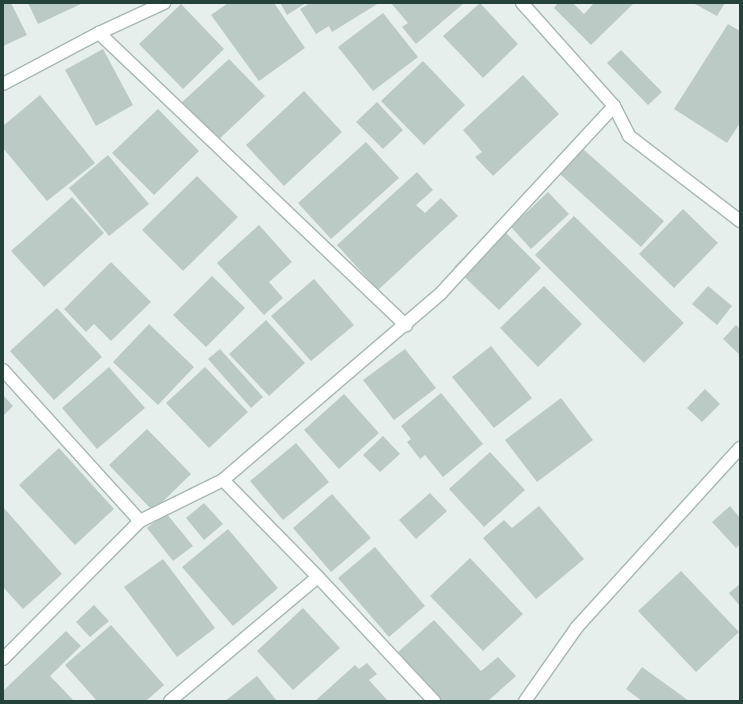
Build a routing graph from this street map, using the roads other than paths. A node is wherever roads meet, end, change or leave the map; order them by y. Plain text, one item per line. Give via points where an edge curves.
1 (164, 3) edge
2 (522, 3) edge
3 (99, 33) junction
4 (3, 84) edge
5 (614, 106) junction
6 (740, 221) edge
7 (406, 325) junction
8 (3, 370) edge
9 (740, 448) edge
10 (223, 480) junction
11 (140, 521) junction
12 (318, 577) junction
13 (3, 659) edge
14 (170, 701) edge
15 (434, 701) edge
16 (525, 701) edge

1 - 3 street
2 - 5 street
3 - 4 street
3 - 7 street
5 - 6 street via 629,136
5 - 7 street via 441,293
7 - 10 street
8 - 11 street
9 - 16 street via 577,627
10 - 11 street
10 - 12 street
11 - 13 street
12 - 14 street
12 - 15 street

